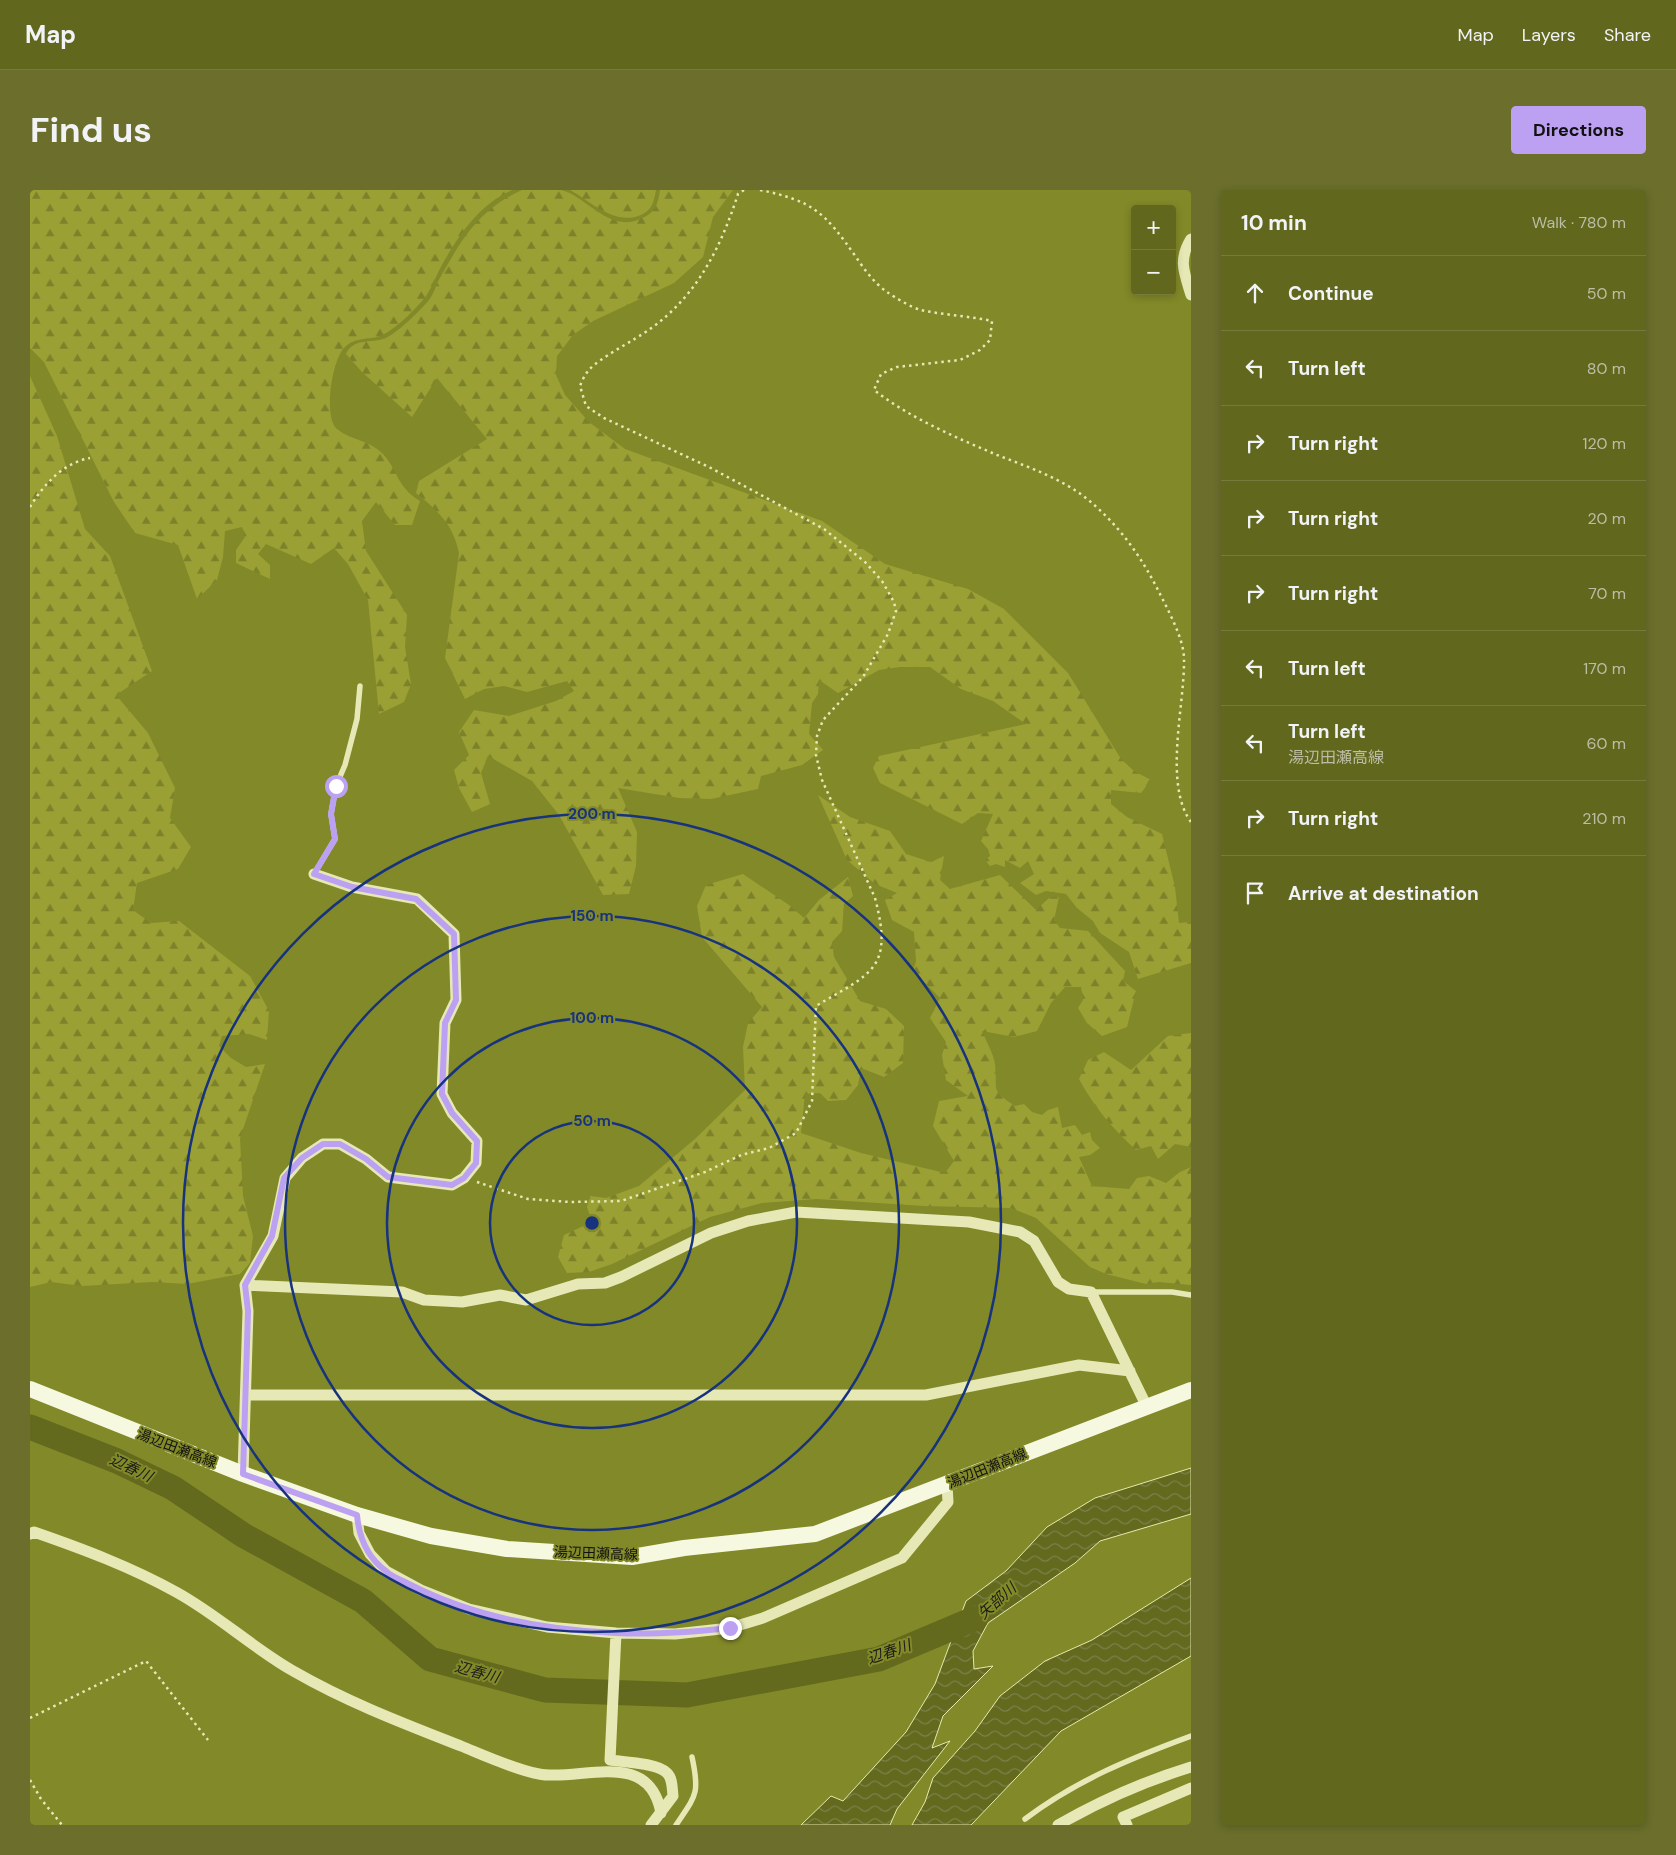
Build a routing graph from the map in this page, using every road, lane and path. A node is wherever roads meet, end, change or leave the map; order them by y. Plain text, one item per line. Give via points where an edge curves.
1 (744, 190) edge
2 (760, 190) edge
3 (1191, 239) edge
4 (1191, 295) edge
5 (90, 458) dead end
6 (30, 507) edge
7 (360, 686) dead end
8 (1191, 822) edge
9 (314, 874) joint
10 (464, 1178) junction
11 (245, 1285) junction
12 (1091, 1292) junction
13 (1191, 1295) edge
14 (1130, 1372) junction
15 (30, 1389) edge
16 (1191, 1390) edge
17 (246, 1395) junction
18 (1146, 1405) junction
19 (243, 1474) junction
20 (947, 1485) junction
21 (357, 1515) junction
22 (30, 1534) edge
23 (615, 1638) junction
24 (30, 1718) edge
25 (1191, 1736) edge
26 (208, 1740) dead end
27 (692, 1757) dead end
28 (1191, 1767) edge
29 (30, 1780) edge
30 (1191, 1788) edge
31 (661, 1812) junction
32 (1026, 1819) dead end
33 (62, 1825) edge
34 (651, 1825) edge
35 (676, 1825) edge
36 (1058, 1825) edge
37 (1127, 1825) edge

1 - 10 path via 738,194 709,266 681,304 652,328 589,369 580,386 586,406 604,418 709,467 824,529 865,562 882,581 894,602 896,610 888,634 864,677 823,720 817,736 816,755 822,780 875,898 882,947 876,966 866,976 816,1006 812,1101 796,1133 769,1148 741,1155 705,1172 620,1201 570,1202 528,1198
2 - 8 path via 788,196 814,207 885,290 919,310 992,322 990,340 980,350 960,360 897,367 881,374 874,390 966,442 1045,474 1081,494 1128,540 1150,573 1172,618 1184,656 1176,775
3 - 4 street via 1183,252
5 - 6 path via 79,460 57,474 42,488
7 - 9 lane via 357,719 336,786 331,814 335,839
9 - 10 street via 352,887 416,899 454,934 456,1000 445,1023 442,1094 452,1113 477,1141 476,1163
10 - 11 street via 452,1185 388,1177 340,1144 323,1144 302,1158 284,1178 272,1236
11 - 12 street via 402,1292 424,1300 462,1302 500,1295 526,1300 578,1284 605,1283 711,1233 748,1220 796,1212 969,1222 1020,1232 1034,1241 1058,1282 1069,1289
11 - 17 street via 248,1311
12 - 13 lane
12 - 14 street
14 - 17 street via 1079,1365 926,1394
14 - 18 street
15 - 19 main road, 湯辺田瀬高線
16 - 18 main road, 湯辺田瀬高線
17 - 19 street
18 - 20 main road, 湯辺田瀬高線
19 - 21 main road, 湯辺田瀬高線
20 - 21 main road, 湯辺田瀬高線 via 816,1534 632,1557 507,1548 431,1536
20 - 23 street via 948,1502 902,1558 763,1618 730,1628
21 - 23 street via 359,1533 370,1554 386,1571 420,1590 469,1609
22 - 31 street via 34,1532 112,1560 177,1593 295,1672 460,1746 540,1775 616,1771 632,1774 651,1788
23 - 31 street via 610,1760 652,1766 667,1772 673,1796
24 - 26 path via 146,1661
25 - 32 lane via 1100,1772 1056,1796
27 - 35 lane via 698,1782 696,1795
28 - 36 street via 1161,1776
29 - 33 path
30 - 37 street via 1124,1817
31 - 34 street

